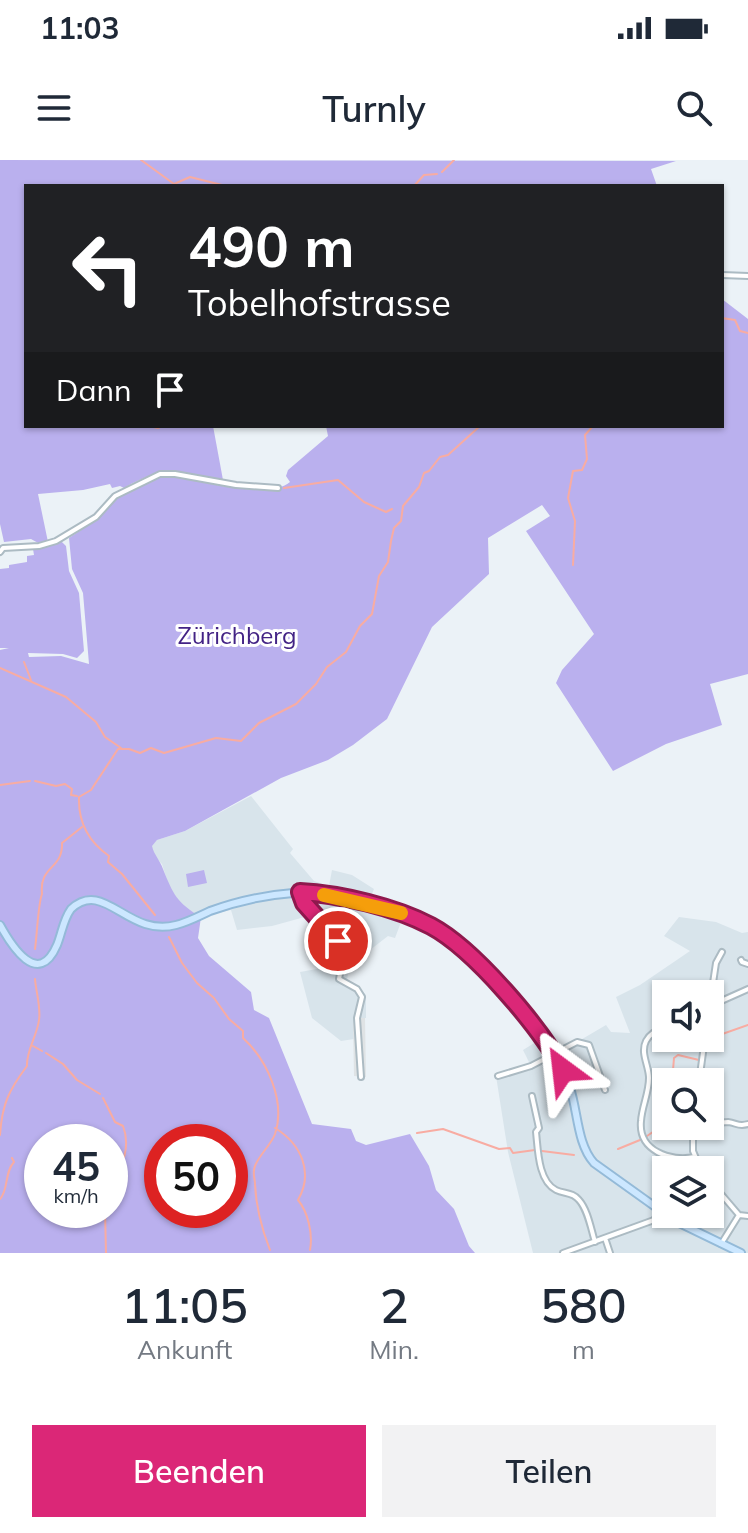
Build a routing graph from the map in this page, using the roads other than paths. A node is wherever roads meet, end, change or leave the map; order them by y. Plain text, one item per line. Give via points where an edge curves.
1 (724, 275) edge
2 (748, 276) edge
3 (278, 488) dead end
4 (0, 552) edge
5 (300, 892) junction
6 (0, 925) edge
7 (722, 952) dead end
8 (741, 960) dead end
9 (748, 964) edge
10 (714, 980) edge
11 (748, 989) edge
12 (724, 998) edge
13 (652, 1035) edge
14 (555, 1055) junction
15 (498, 1076) dead end
16 (361, 1077) dead end
17 (605, 1090) dead end
18 (532, 1096) dead end
19 (724, 1122) edge
20 (748, 1124) edge
21 (679, 1156) edge
22 (724, 1197) edge
23 (652, 1205) edge
24 (739, 1215) junction
25 (748, 1216) edge
26 (652, 1221) edge
27 (691, 1228) edge
28 (605, 1238) junction
29 (595, 1242) junction
30 (721, 1244) junction
31 (563, 1253) edge
32 (610, 1253) edge
33 (741, 1253) edge

1 - 2 street
3 - 4 street via 160,474 115,496 96,517 56,541
5 - 6 main road via 225,906 156,928 103,902 84,900 68,912 52,954 37,963 20,957
5 - 14 main road via 388,909 438,930 520,1008
5 - 16 street via 342,947 339,979 362,997 357,1018
7 - 10 street
8 - 9 street
11 - 12 street
13 - 21 street via 644,1049 649,1074 641,1133 651,1148
14 - 15 street
14 - 17 street via 577,1042 589,1045
14 - 23 main road via 587,1154
18 - 29 street via 546,1181 581,1202
19 - 20 street
22 - 24 street
24 - 25 street
24 - 30 street
26 - 28 street
27 - 30 main road
28 - 29 street
28 - 32 street
29 - 31 street
30 - 33 main road

